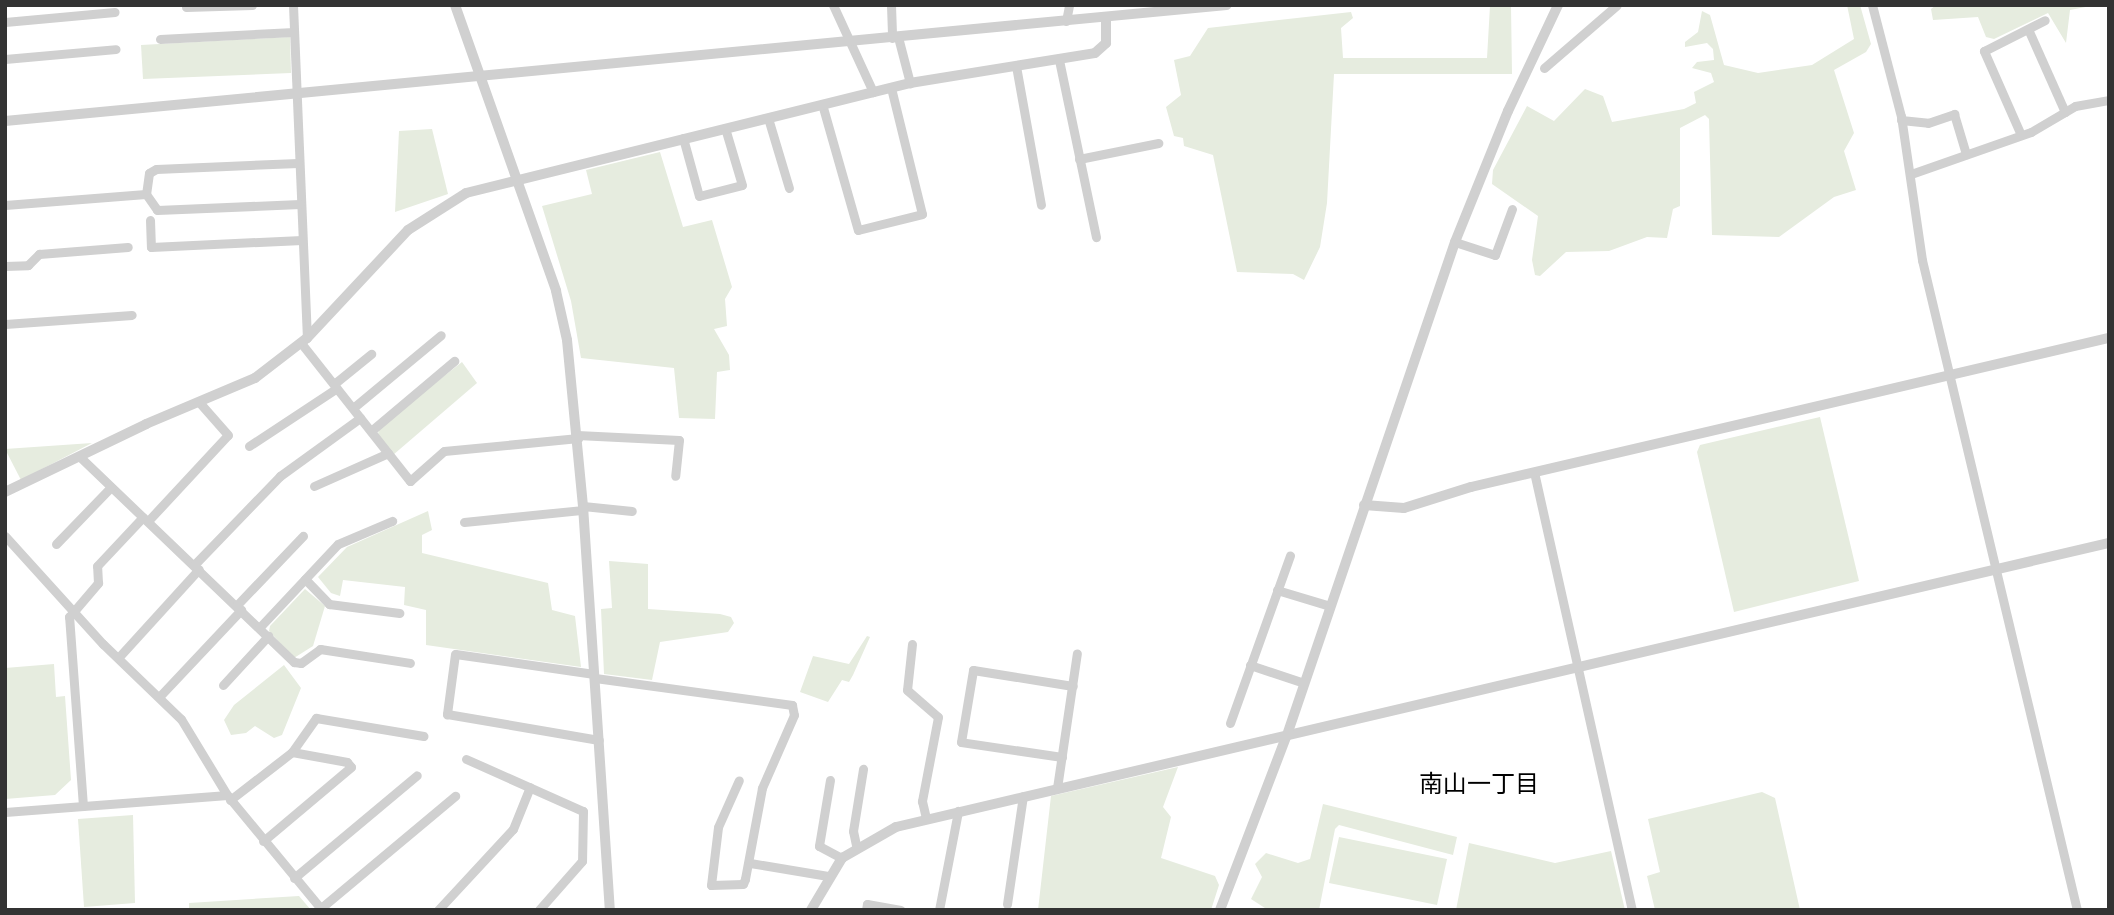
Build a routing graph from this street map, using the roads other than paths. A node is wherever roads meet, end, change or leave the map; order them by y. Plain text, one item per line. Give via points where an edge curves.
1 (252, 5) edge
2 (293, 5) edge
3 (455, 5) edge
4 (833, 5) edge
5 (891, 5) edge
6 (1069, 5) edge
7 (1227, 5) edge
8 (1558, 5) edge
9 (1617, 5) edge
10 (1871, 5) edge
11 (186, 7) dead end
12 (1137, 10) edge
13 (115, 12) dead end
14 (1106, 17) junction
15 (2045, 20) dead end
16 (1066, 21) junction
17 (5, 22) edge
18 (2028, 29) junction
19 (294, 32) junction
20 (895, 37) junction
21 (160, 39) dead end
22 (850, 41) junction
23 (116, 49) dead end
24 (5, 59) edge
25 (1059, 60) junction
26 (1016, 66) junction
27 (1544, 68) dead end
28 (480, 76) junction
29 (910, 83) junction
30 (891, 88) junction
31 (296, 92) junction
32 (873, 92) junction
33 (2109, 100) edge
34 (822, 104) junction
35 (2065, 112) junction
36 (768, 118) junction
37 (1901, 120) junction
38 (5, 121) edge
39 (725, 128) junction
40 (2021, 135) junction
41 (683, 138) junction
42 (1158, 143) dead end
43 (1966, 154) junction
44 (1079, 159) junction
45 (298, 163) junction
46 (1911, 174) junction
47 (514, 178) junction
48 (789, 188) dead end
49 (146, 194) junction
50 (300, 204) junction
51 (5, 205) edge
52 (1041, 205) dead end
53 (1512, 209) dead end
54 (150, 220) dead end
55 (1096, 237) dead end
56 (302, 240) junction
57 (1455, 243) junction
58 (128, 247) dead end
59 (5, 266) edge
60 (132, 314) dead end
61 (5, 324) edge
62 (441, 335) dead end
63 (2109, 338) edge
64 (304, 340) junction
65 (371, 354) dead end
66 (454, 361) dead end
67 (1949, 375) junction
68 (335, 386) junction
69 (199, 402) junction
70 (353, 408) junction
71 (360, 418) junction
72 (371, 431) junction
73 (578, 437) junction
74 (249, 446) dead end
75 (388, 453) junction
76 (79, 456) junction
77 (1534, 472) junction
78 (675, 476) dead end
79 (314, 486) dead end
80 (111, 487) junction
81 (5, 492) edge
82 (1364, 505) junction
83 (583, 508) junction
84 (632, 511) dead end
85 (146, 519) junction
86 (392, 521) dead end
87 (464, 522) dead end
88 (303, 536) dead end
89 (7, 541) edge
90 (2109, 543) edge
91 (56, 544) dead end
92 (1290, 555) dead end
93 (197, 567) junction
94 (1996, 569) junction
95 (305, 579) junction
96 (1277, 590) junction
97 (1330, 606) junction
98 (239, 608) junction
99 (71, 611) junction
100 (399, 613) dead end
101 (259, 628) junction
102 (268, 636) junction
103 (912, 644) dead end
104 (1077, 653) dead end
105 (118, 658) junction
106 (410, 663) dead end
107 (1250, 665) junction
108 (1576, 667) junction
109 (594, 676) junction
110 (1304, 683) junction
111 (223, 685) dead end
112 (1073, 686) junction
113 (159, 697) junction
114 (1230, 723) dead end
115 (1287, 735) junction
116 (423, 736) dead end
117 (599, 740) junction
118 (292, 752) junction
119 (1062, 757) junction
120 (466, 759) dead end
121 (863, 769) dead end
122 (417, 775) dead end
123 (739, 780) dead end
124 (830, 780) dead end
125 (530, 787) junction
126 (1057, 788) junction
127 (455, 796) dead end
128 (1023, 796) junction
129 (229, 798) junction
130 (83, 806) junction
131 (958, 811) junction
132 (5, 812) edge
133 (926, 819) junction
134 (263, 841) junction
135 (856, 845) junction
136 (842, 858) junction
137 (750, 863) junction
138 (828, 876) junction
139 (294, 877) junction
140 (1007, 904) dead end
141 (322, 909) edge
142 (438, 910) edge
143 (539, 910) edge
144 (610, 910) edge
145 (811, 910) edge
146 (866, 910) edge
147 (900, 910) edge
148 (939, 910) edge
149 (1220, 910) edge
150 (1632, 910) edge
151 (2077, 910) edge

1 - 11 street
2 - 19 street
3 - 28 street
4 - 22 street
5 - 20 street
6 - 16 street
7 - 12 street
8 - 57 street via 1508,111
9 - 27 street
10 - 37 street
12 - 14 street
13 - 17 street
14 - 16 street
14 - 25 street via 1102,48
15 - 18 street
16 - 20 street
18 - 35 street
18 - 40 street via 1984,51
19 - 21 street
19 - 31 street
20 - 22 street
20 - 29 street
22 - 28 street
22 - 32 street
23 - 24 street
25 - 26 street
25 - 44 street
26 - 29 street
26 - 52 street
28 - 31 street
28 - 47 street
29 - 30 street
30 - 32 street
30 - 34 street via 922,214 858,230
31 - 38 street
31 - 45 street
32 - 34 street
33 - 35 street
34 - 36 street
35 - 40 street
36 - 39 street
36 - 48 street
37 - 43 street via 1928,123 1954,114
37 - 46 street
39 - 41 street
39 - 41 street via 742,184 699,196
40 - 43 street
41 - 47 street
42 - 44 street
43 - 46 street
44 - 55 street
45 - 49 street via 156,169 149,173
45 - 50 street
46 - 67 street via 1922,260
47 - 64 street via 466,192 419,221
47 - 73 street via 556,291
49 - 50 street via 157,210
49 - 51 street
50 - 56 street
53 - 57 street via 1495,255
54 - 56 street via 151,247
56 - 64 street
57 - 82 street
58 - 59 street via 39,254 28,265
60 - 61 street
62 - 70 street
63 - 67 street
64 - 68 street
64 - 69 street via 255,378
65 - 68 street
66 - 72 street
67 - 77 street
67 - 94 street
68 - 70 street
68 - 74 street
69 - 76 street
69 - 85 street via 228,435
70 - 71 street
71 - 72 street
71 - 93 street via 272,483
72 - 75 street
73 - 75 street via 444,451 410,481
73 - 78 street via 680,440
73 - 83 street
75 - 79 street
76 - 80 street
76 - 81 street
77 - 82 street via 1404,508
77 - 108 street
80 - 85 street
80 - 91 street
82 - 97 street
83 - 84 street
83 - 87 street
83 - 109 street
85 - 93 street
85 - 99 street via 97,566 95,588
86 - 95 street via 338,544
88 - 98 street
89 - 99 street
90 - 94 street
92 - 96 street
93 - 98 street
93 - 105 street
94 - 108 street
94 - 151 street
95 - 100 street via 329,604
95 - 101 street
96 - 97 street
96 - 107 street
97 - 110 street
98 - 101 street
98 - 113 street
99 - 105 street
99 - 130 street
101 - 102 street
102 - 106 street via 298,664 320,649
102 - 111 street
103 - 133 street via 907,690 938,717 922,802
104 - 112 street
105 - 113 street
107 - 110 street
107 - 114 street
108 - 115 street
108 - 150 street
109 - 117 street
109 - 117 street via 455,654 447,714
109 - 137 street via 792,705 794,715 762,788
110 - 115 street
112 - 119 street
112 - 119 street via 973,670 961,742
113 - 129 street via 191,733
115 - 126 street
115 - 149 street
116 - 118 street via 316,718
117 - 144 street
118 - 129 street
118 - 134 street via 347,762 351,767
119 - 126 street
120 - 125 street
121 - 135 street via 853,831
122 - 139 street
123 - 137 street via 718,827 711,885 743,884
124 - 136 street via 820,846
125 - 142 street via 513,829
125 - 143 street via 584,814 579,866
126 - 128 street
127 - 141 street
128 - 131 street
128 - 140 street
129 - 130 street
129 - 134 street
130 - 132 street
131 - 133 street
131 - 148 street
133 - 135 street
134 - 139 street
135 - 136 street
136 - 138 street
137 - 138 street
138 - 145 street
139 - 141 street
146 - 147 street via 867,904

